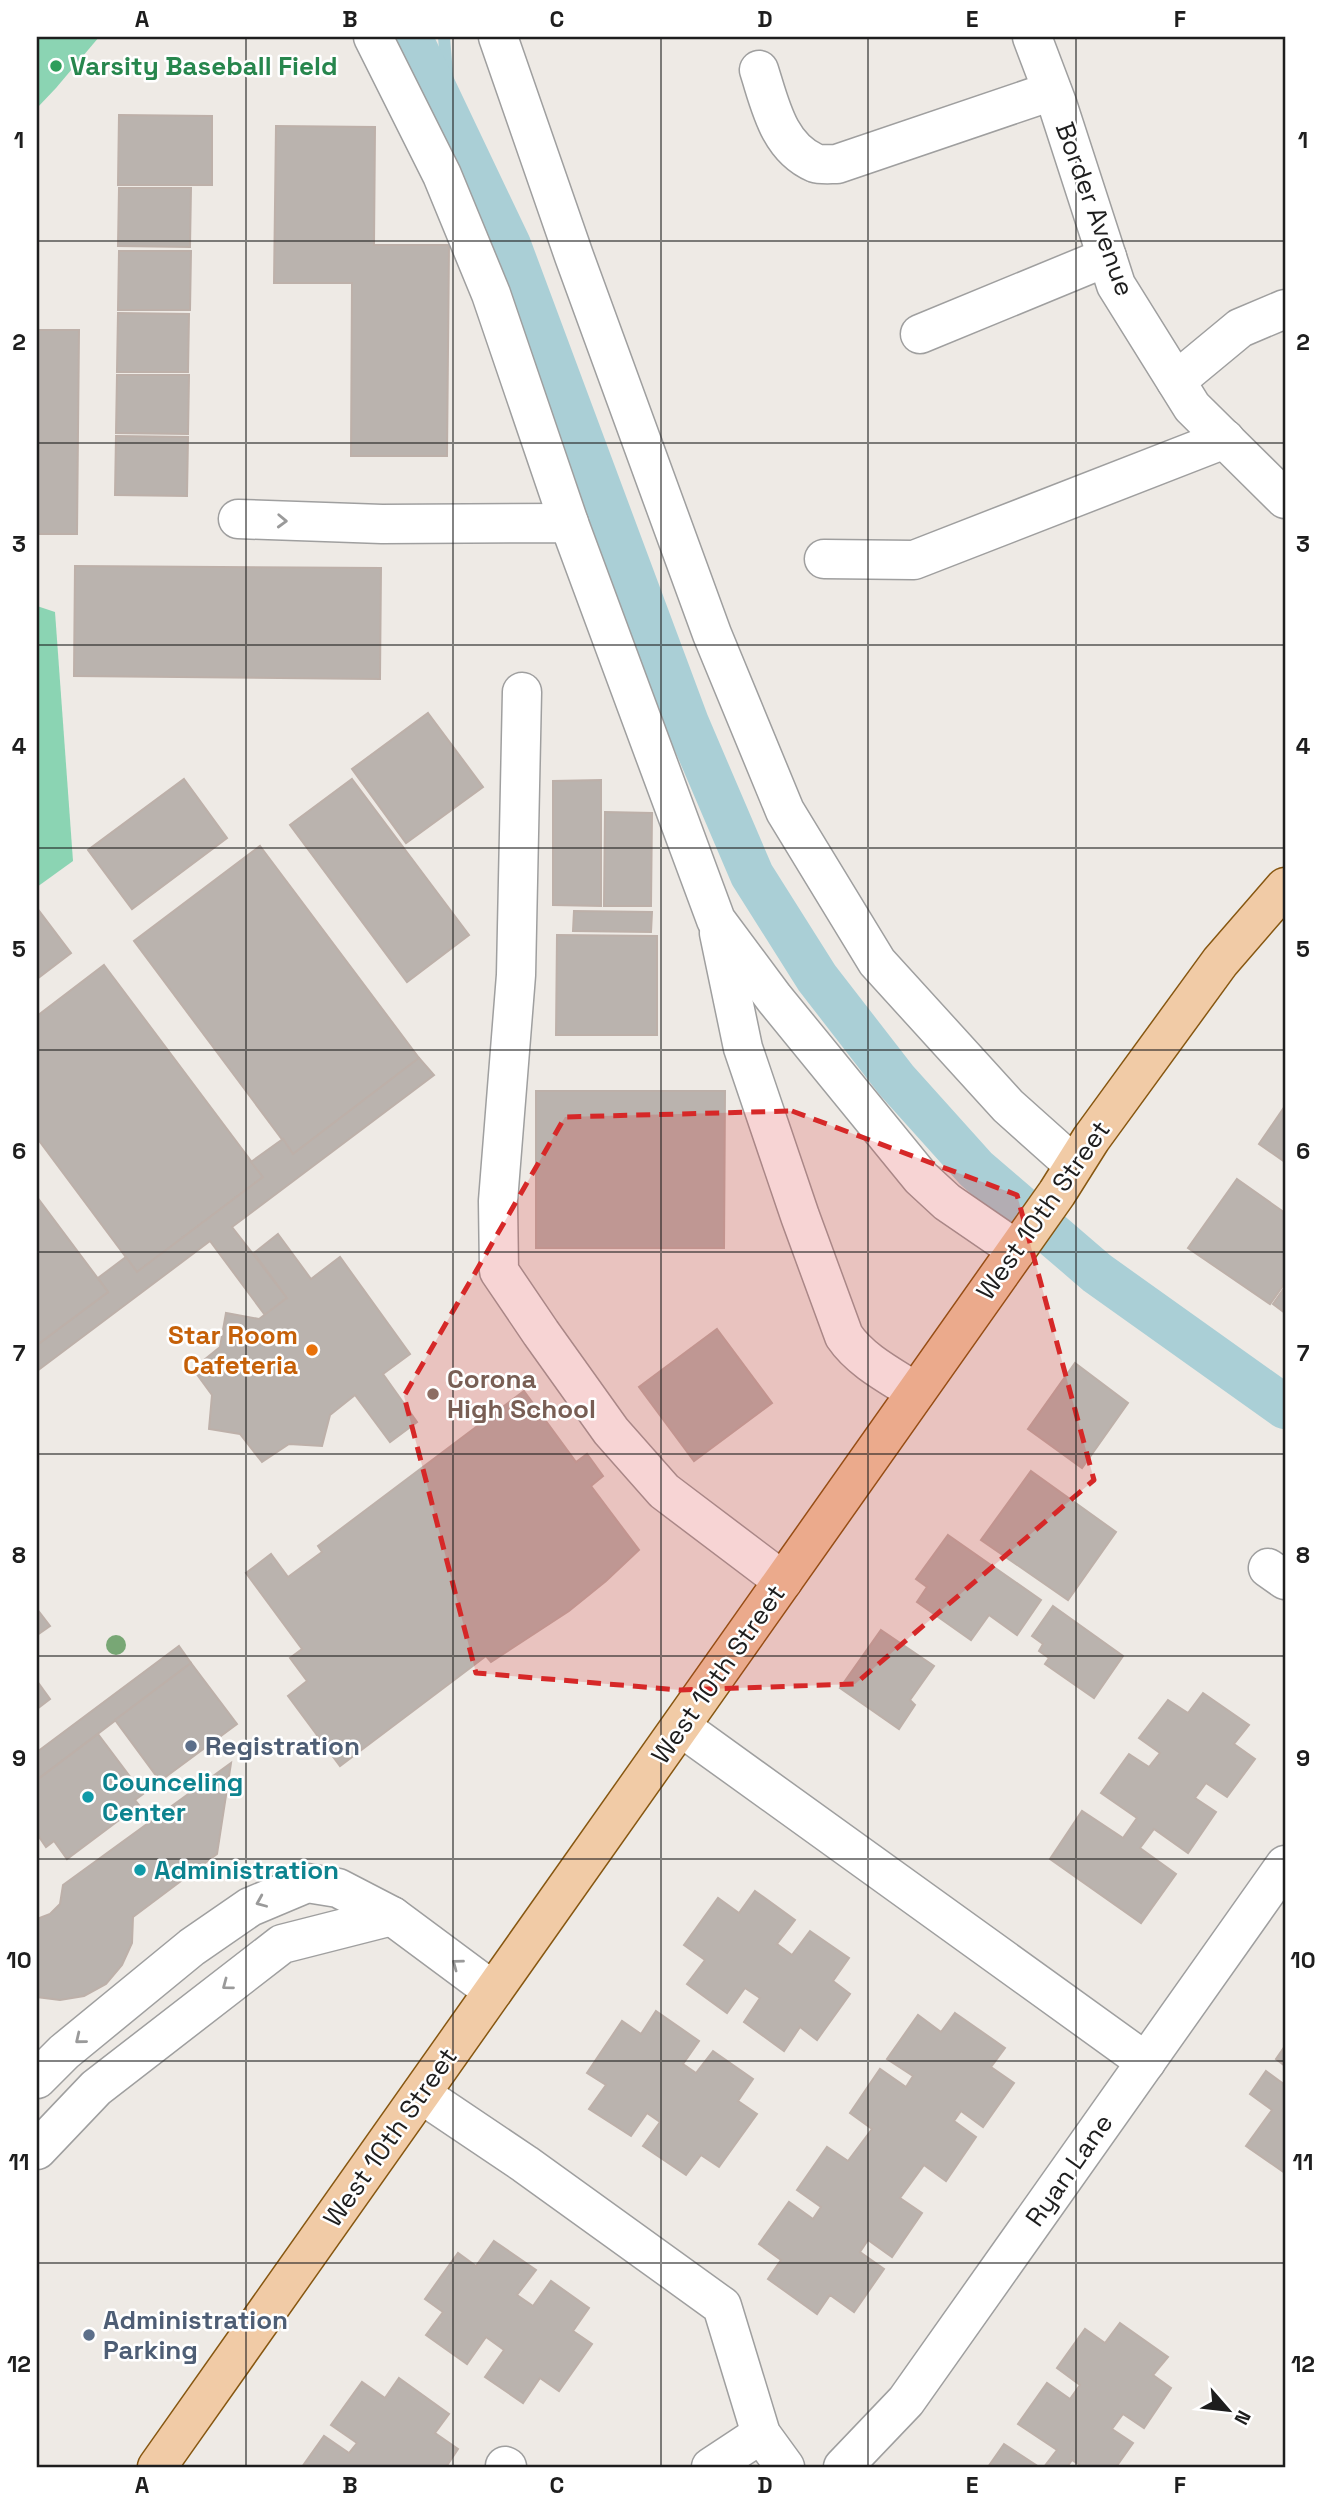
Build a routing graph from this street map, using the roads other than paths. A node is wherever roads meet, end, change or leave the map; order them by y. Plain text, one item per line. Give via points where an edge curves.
1 (373, 37) edge
2 (498, 37) edge
3 (1032, 37) edge
4 (759, 70) dead end
5 (1052, 91) junction
6 (1107, 257) junction
7 (1285, 309) edge
8 (920, 334) dead end
9 (1176, 381) junction
10 (1225, 439) junction
11 (1285, 499) edge
12 (238, 519) dead end
13 (569, 523) junction
14 (824, 559) dead end
15 (522, 692) dead end
16 (1285, 887) edge
17 (716, 920) junction
18 (1066, 1179) junction
19 (1017, 1250) junction
20 (916, 1392) junction
21 (783, 1581) junction
22 (681, 1727) junction
23 (1285, 1865) edge
24 (392, 1916) junction
25 (493, 1991) junction
26 (1146, 2062) junction
27 (37, 2079) edge
28 (421, 2094) junction
29 (37, 2150) edge
30 (770, 2455) edge
31 (157, 2467) edge
32 (710, 2467) edge
33 (844, 2467) edge

1 - 13 street via 442,175 491,294
2 - 18 street via 712,634 785,811 877,962 1008,1106
3 - 5 street, Border Avenue
4 - 5 street via 779,130 798,152 817,164 837,164
5 - 6 street, Border Avenue
6 - 8 street
6 - 9 street, Border Avenue via 1116,285
7 - 9 street via 1240,328
9 - 10 street, Border Avenue via 1192,407
10 - 11 street, Border Avenue
10 - 14 street via 914,560
12 -> 13 street
13 - 17 street
15 - 21 street via 516,975 498,1200 499,1270 611,1431 664,1491
16 - 18 main road, West 10th Street via 1220,962
17 - 19 street via 921,1178 947,1202
17 - 20 street via 743,1048 844,1336 867,1360
18 - 19 main road, West 10th Street
19 - 20 main road, West 10th Street
20 - 21 main road, West 10th Street
21 - 22 main road, West 10th Street
22 - 25 main road, West 10th Street
22 - 26 street
23 - 26 street, Ryan Lane
25 -> 24 street
24 -> 27 street via 338,1888 307,1883 250,1907 181,1956
24 -> 29 street via 282,1944 96,2088
25 - 28 main road, West 10th Street
26 - 33 street, Ryan Lane via 906,2401
28 - 30 street via 722,2306
28 - 31 main road, West 10th Street
30 - 32 street

